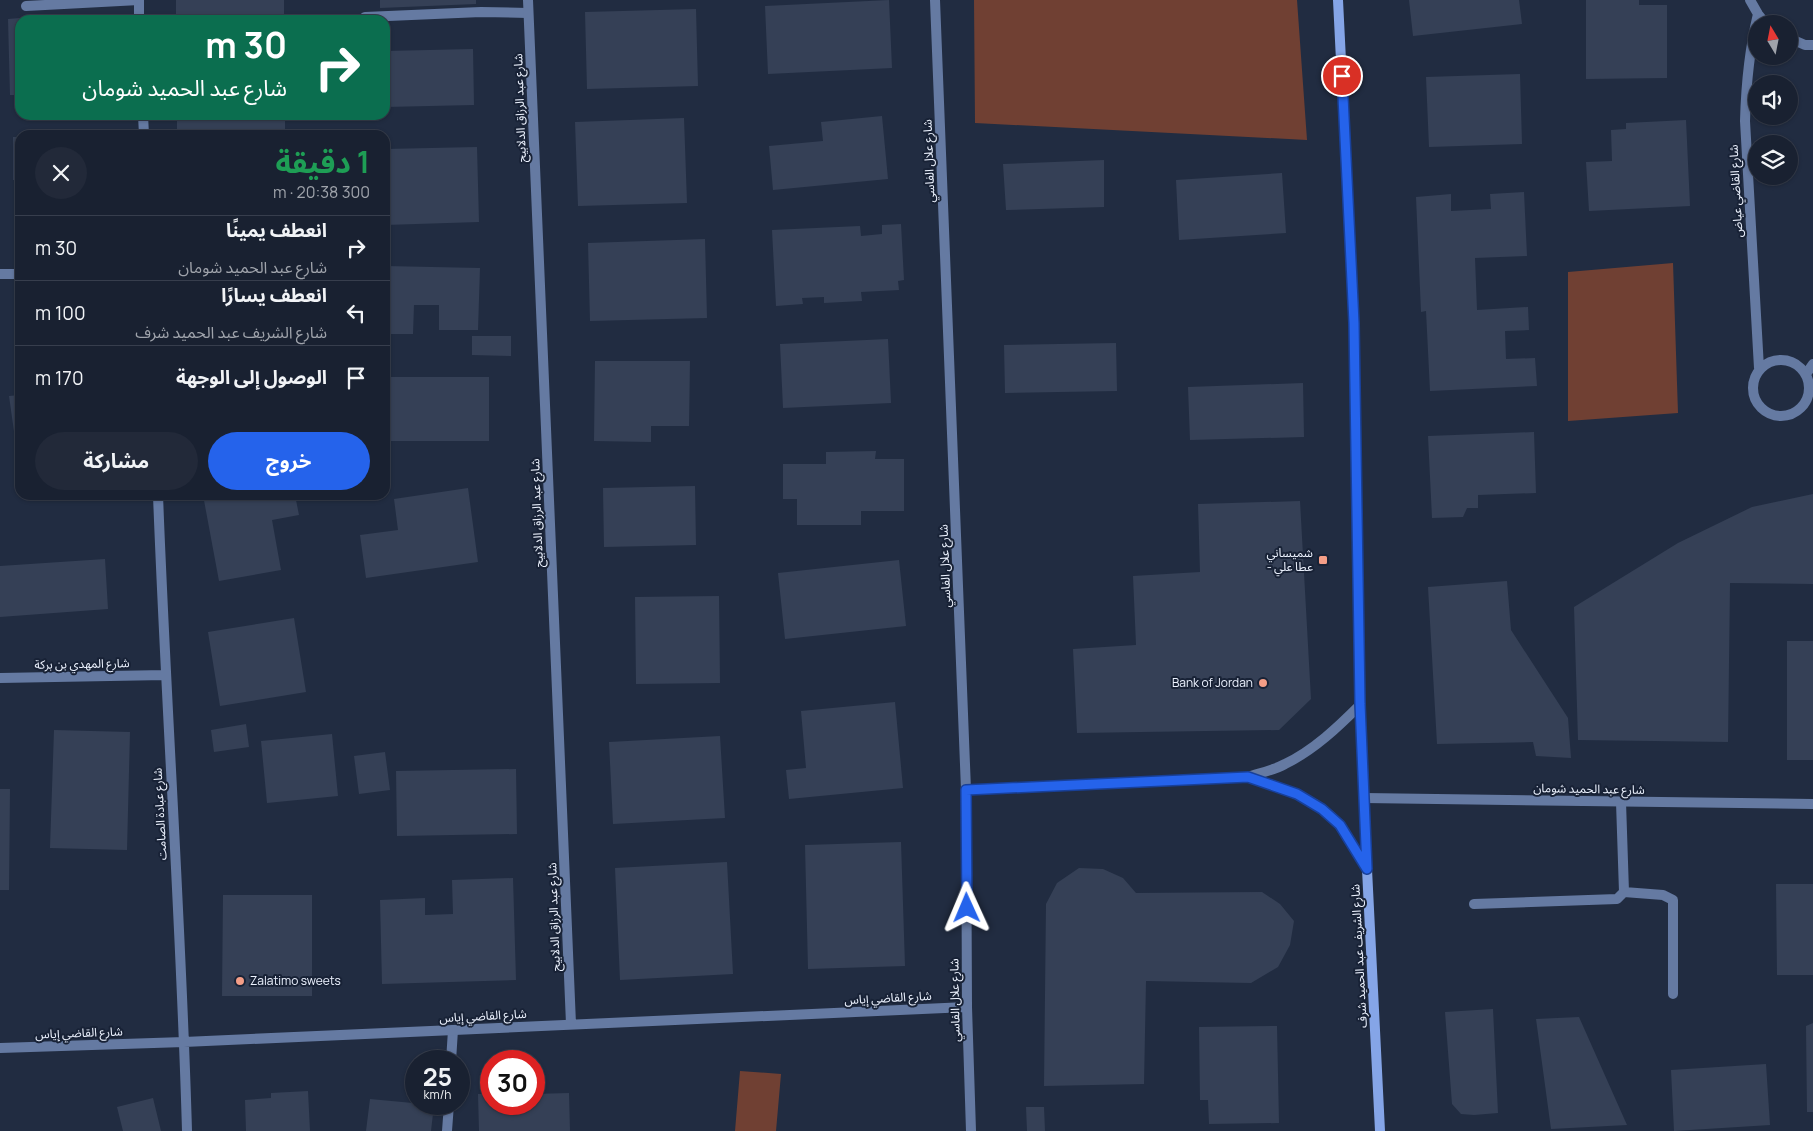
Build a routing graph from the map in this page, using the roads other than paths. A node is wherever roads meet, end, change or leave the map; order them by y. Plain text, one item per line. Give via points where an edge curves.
1 (138, 0) edge
2 (528, 0) edge
3 (935, 0) edge
4 (1338, 0) edge
5 (1750, 0) edge
6 (26, 6) dead end
7 (528, 13) junction
8 (1758, 14) joint
9 (139, 15) edge
10 (390, 16) edge
11 (1798, 42) edge
12 (1813, 45) edge
13 (0, 274) edge
14 (15, 274) edge
15 (1813, 364) edge
16 (1759, 368) junction
17 (1806, 374) junction
18 (1811, 396) edge
19 (158, 500) edge
20 (165, 675) junction
21 (0, 678) edge
22 (1360, 704) junction
23 (1248, 777) junction
24 (966, 790) junction
25 (1364, 798) junction
26 (1622, 802) junction
27 (1813, 804) edge
28 (1367, 869) junction
29 (1624, 892) junction
30 (1474, 904) dead end
31 (1673, 994) dead end
32 (968, 1007) junction
33 (571, 1024) junction
34 (453, 1030) junction
35 (184, 1042) junction
36 (0, 1048) edge
37 (452, 1050) edge
38 (448, 1115) edge
39 (187, 1131) edge
40 (447, 1131) edge
41 (971, 1131) edge
42 (1380, 1131) edge

1 - 6 street
1 - 9 street
2 - 7 street, شارع عبد الرزاق الدلابيح
3 - 24 street, شارع علال الفاسي
4 - 22 street, شارع الشريف عبد الحميد شرف via 1354,323
5 - 8 street
7 - 10 street
7 - 33 street, شارع عبد الرزاق الدلابيح
8 - 16 street, شارع القاضي عياض via 1748,67 1745,121
11 - 12 street
13 - 14 street
15 - 17 street
16 - 17 street via 1778,359 1789,360
16 - 18 street via 1752,387 1759,406 1767,413 1787,416 1796,412
17 - 18 street
19 - 20 street, شارع عبادة الصامت
20 - 21 street, شارع المهدي بن بركة
20 - 35 street, شارع عبادة الصامت
22 - 23 street via 1338,728 1308,750 1284,765
22 - 25 street, شارع الشريف عبد الحميد شرف
23 - 24 street
23 - 28 street via 1297,794 1322,809 1340,825
24 - 32 street, شارع علال الفاسي
25 - 26 street, شارع عبد الحميد شومان
25 - 28 street, شارع الشريف عبد الحميد شرف
26 - 27 street, شارع عبد الحميد شومان
26 - 29 street
28 - 42 street, شارع الشريف عبد الحميد شرف
29 - 30 street via 1617,899
29 - 31 street via 1663,895 1673,900
32 - 33 street, شارع القاضي إياس
32 - 41 street, شارع علال الفاسي
33 - 34 street, شارع القاضي إياس
34 - 35 street, شارع القاضي إياس
34 - 37 street
35 - 36 street, شارع القاضي إياس
35 - 39 street, شارع عبادة الصامت
38 - 40 street

